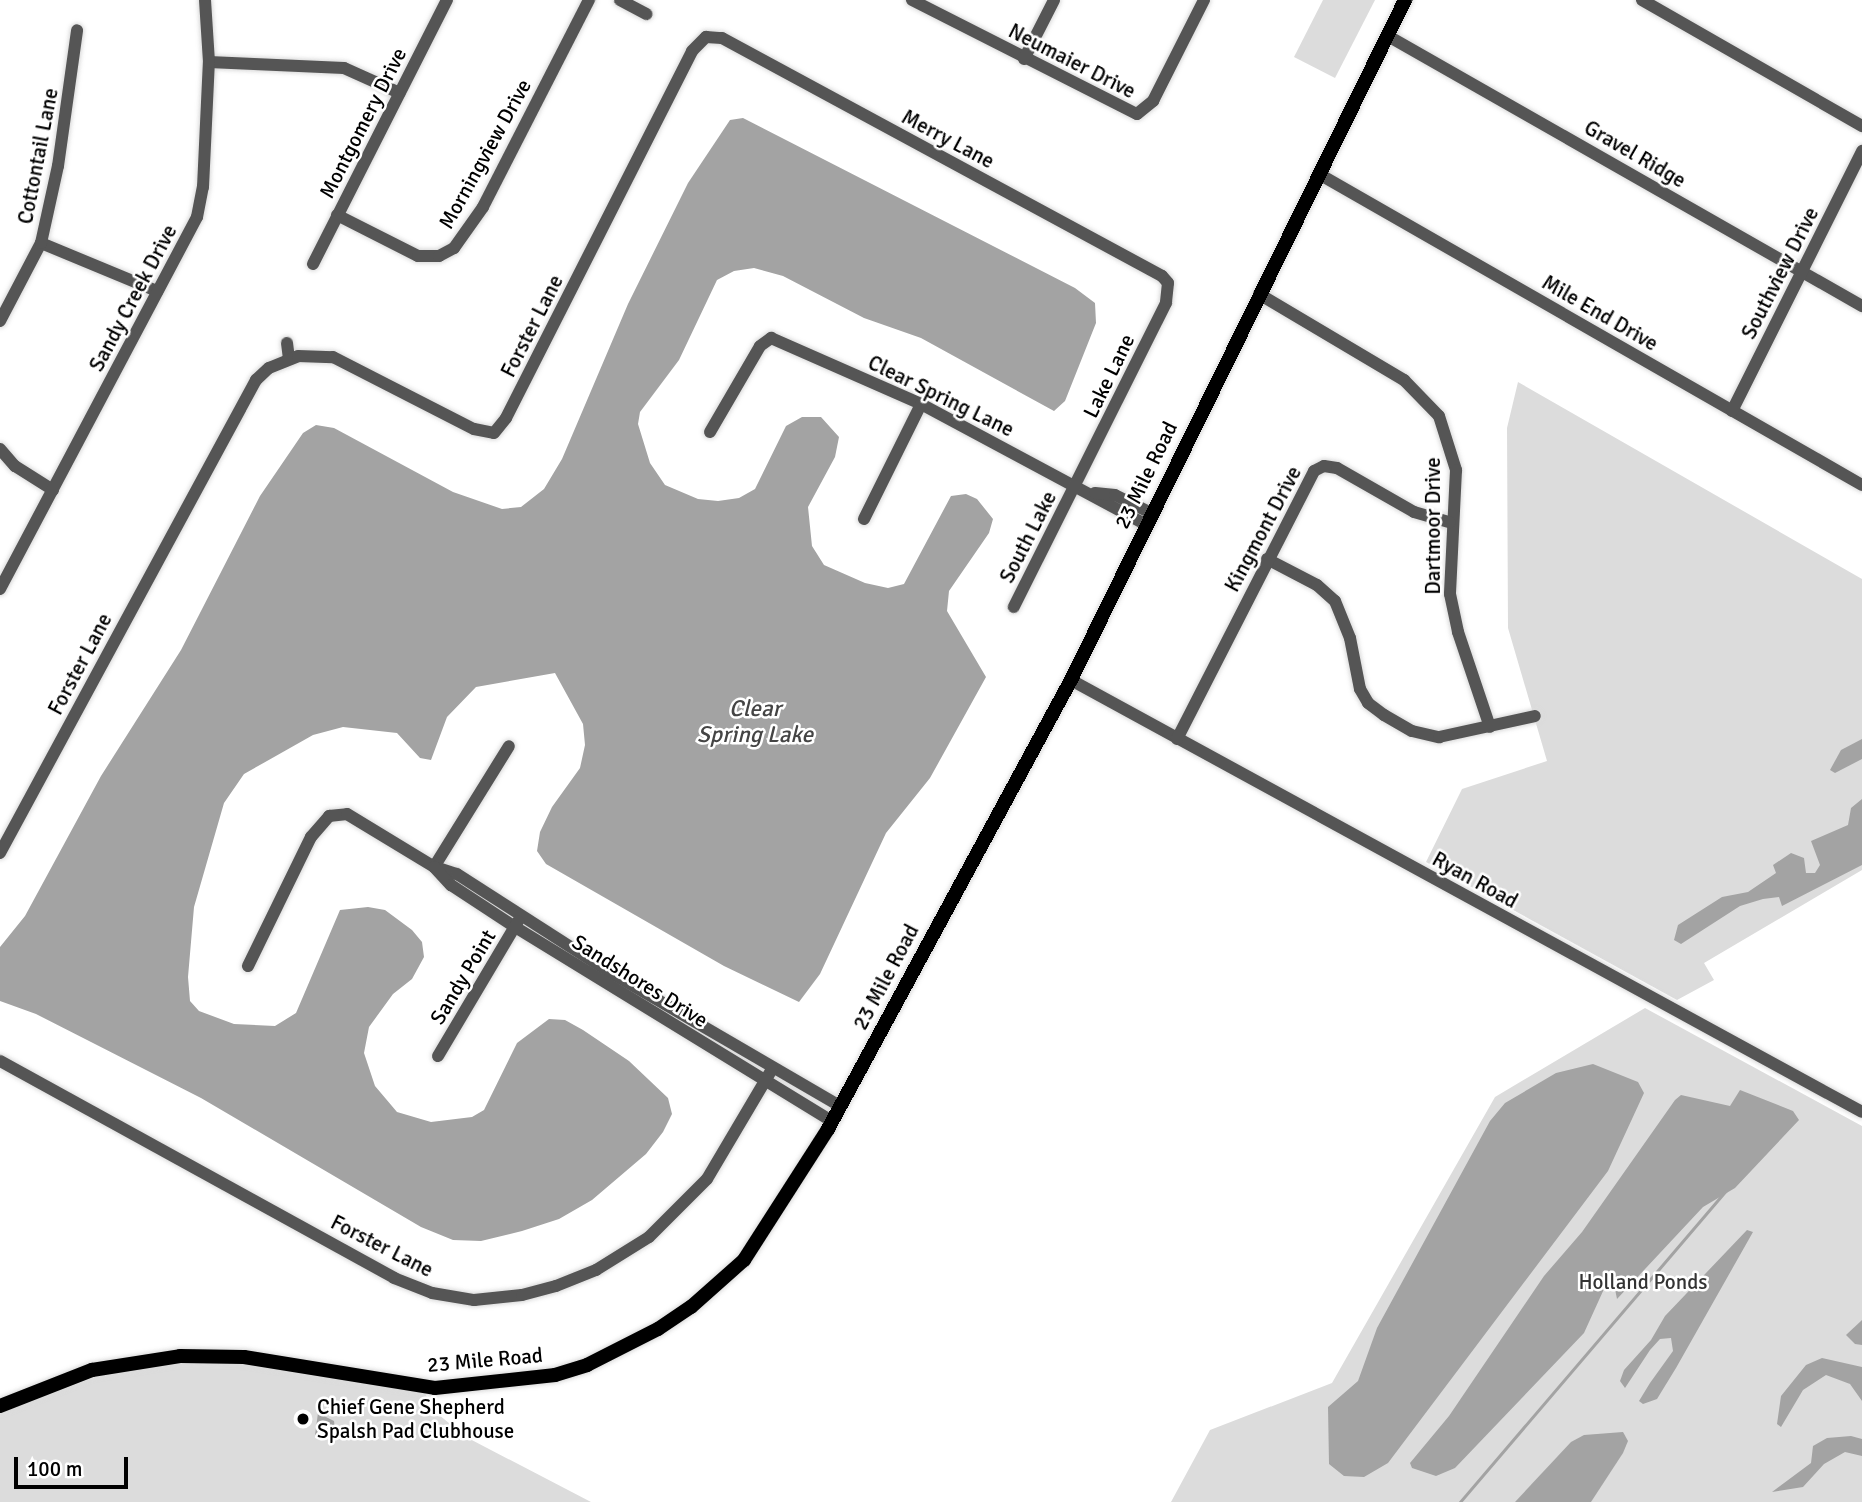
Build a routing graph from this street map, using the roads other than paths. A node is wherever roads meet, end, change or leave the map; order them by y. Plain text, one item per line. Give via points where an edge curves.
1 (205, 0) edge
2 (447, 0) edge
3 (589, 0) edge
4 (620, 0) edge
5 (912, 0) edge
6 (1054, 0) edge
7 (1204, 0) edge
8 (1405, 0) edge
9 (1642, 0) edge
10 (646, 14) dead end
11 (77, 30) dead end
12 (1388, 36) junction
13 (706, 37) joint
14 (1024, 59) junction
15 (209, 62) junction
16 (401, 93) junction
17 (1862, 126) edge
18 (1862, 151) edge
19 (1319, 174) junction
20 (337, 215) junction
21 (41, 243) junction
22 (313, 264) dead end
23 (1803, 272) junction
24 (1168, 284) joint
25 (157, 291) junction
26 (1259, 294) junction
27 (1862, 306) edge
28 (0, 321) edge
29 (287, 343) dead end
30 (289, 359) junction
31 (921, 404) junction
32 (1732, 411) junction
33 (710, 432) dead end
34 (0, 449) edge
35 (1077, 484) junction
36 (1862, 485) edge
37 (53, 490) junction
38 (864, 519) dead end
39 (1148, 519) junction
40 (1450, 522) junction
41 (1267, 559) junction
42 (0, 590) edge
43 (1014, 607) dead end
44 (1071, 680) junction
45 (1535, 716) dead end
46 (1490, 727) junction
47 (1177, 739) junction
48 (509, 746) dead end
49 (0, 853) edge
50 (434, 867) junction
51 (518, 922) junction
52 (248, 966) dead end
53 (438, 1056) dead end
54 (0, 1061) edge
55 (769, 1074) junction
56 (840, 1106) junction
57 (1862, 1112) edge
58 (832, 1121) junction
59 (0, 1406) edge

1 - 15 street, Sandy Creek Drive
2 - 16 street, Montgomery Drive
3 - 20 street, Morningview Drive via 482,207 454,248 433,257 418,256
4 - 10 street
5 - 14 street, Neumaier Drive
6 - 14 street
7 - 14 street, Neumaier Drive via 1142,114 1125,110
8 - 12 main road, 23 Mile Road
9 - 17 street
11 - 21 street, Cottontail Lane via 58,166
12 - 19 main road, 23 Mile Road
12 - 23 street, Gravel Ridge
13 - 24 street, Merry Lane via 734,45 1163,276
13 - 30 street, Forster Lane via 692,51 506,418 494,433 474,429 351,363 316,356
15 - 16 street via 344,68
15 - 25 street, Sandy Creek Drive via 200,207
16 - 20 street, Montgomery Drive
18 - 23 street, Southview Drive
19 - 26 main road, 23 Mile Road
19 - 32 street, Mile End Drive
20 - 22 street, Montgomery Drive
21 - 25 street
21 - 28 street, Cottontail Lane
23 - 27 street, Gravel Ridge
23 - 32 street, Southview Drive
24 - 35 street, Lake Lane via 1166,303
25 - 37 street, Sandy Creek Drive
26 - 39 main road, 23 Mile Road
26 - 40 street, Dartmoor Drive via 1394,373 1427,399 1452,448 1455,482
29 - 30 street
30 - 49 street, Forster Lane via 256,380
31 - 33 street, Clear Spring Lane via 768,338
31 - 35 street, Clear Spring Lane
31 - 38 street
32 - 36 street, Mile End Drive
34 - 37 street via 19,469
35 - 39 street, Clear Spring Lane
35 - 43 street, South Lake
37 - 42 street, Sandy Creek Drive
39 - 44 main road, 23 Mile Road
40 - 41 street, Kingmont Drive via 1414,512 1337,468 1324,466 1307,480
40 - 46 street, Dartmoor Drive via 1454,620
41 - 46 street via 1317,585 1335,601 1350,638 1360,689 1375,709 1412,731 1433,736
41 - 47 street, Kingmont Drive
44 - 47 street, Ryan Road
44 - 56 main road, 23 Mile Road
45 - 46 street
47 - 57 street, Ryan Road
48 - 50 street
50 - 51 street, Sandshores Drive via 451,885
50 - 52 street, Sandshores Drive via 353,816 329,816 296,862
51 - 53 street, Sandy Point
51 - 55 street, Sandshores Drive
54 - 55 street, Forster Lane via 394,1278 432,1293 474,1300 556,1286 596,1270 649,1237 707,1179
55 - 56 street, Sandshores Drive
55 - 58 street, Sandshores Drive
56 - 58 main road, 23 Mile Road
58 - 59 main road, 23 Mile Road via 744,1260 691,1307 587,1365 515,1383 435,1388 244,1357 180,1356 92,1370

